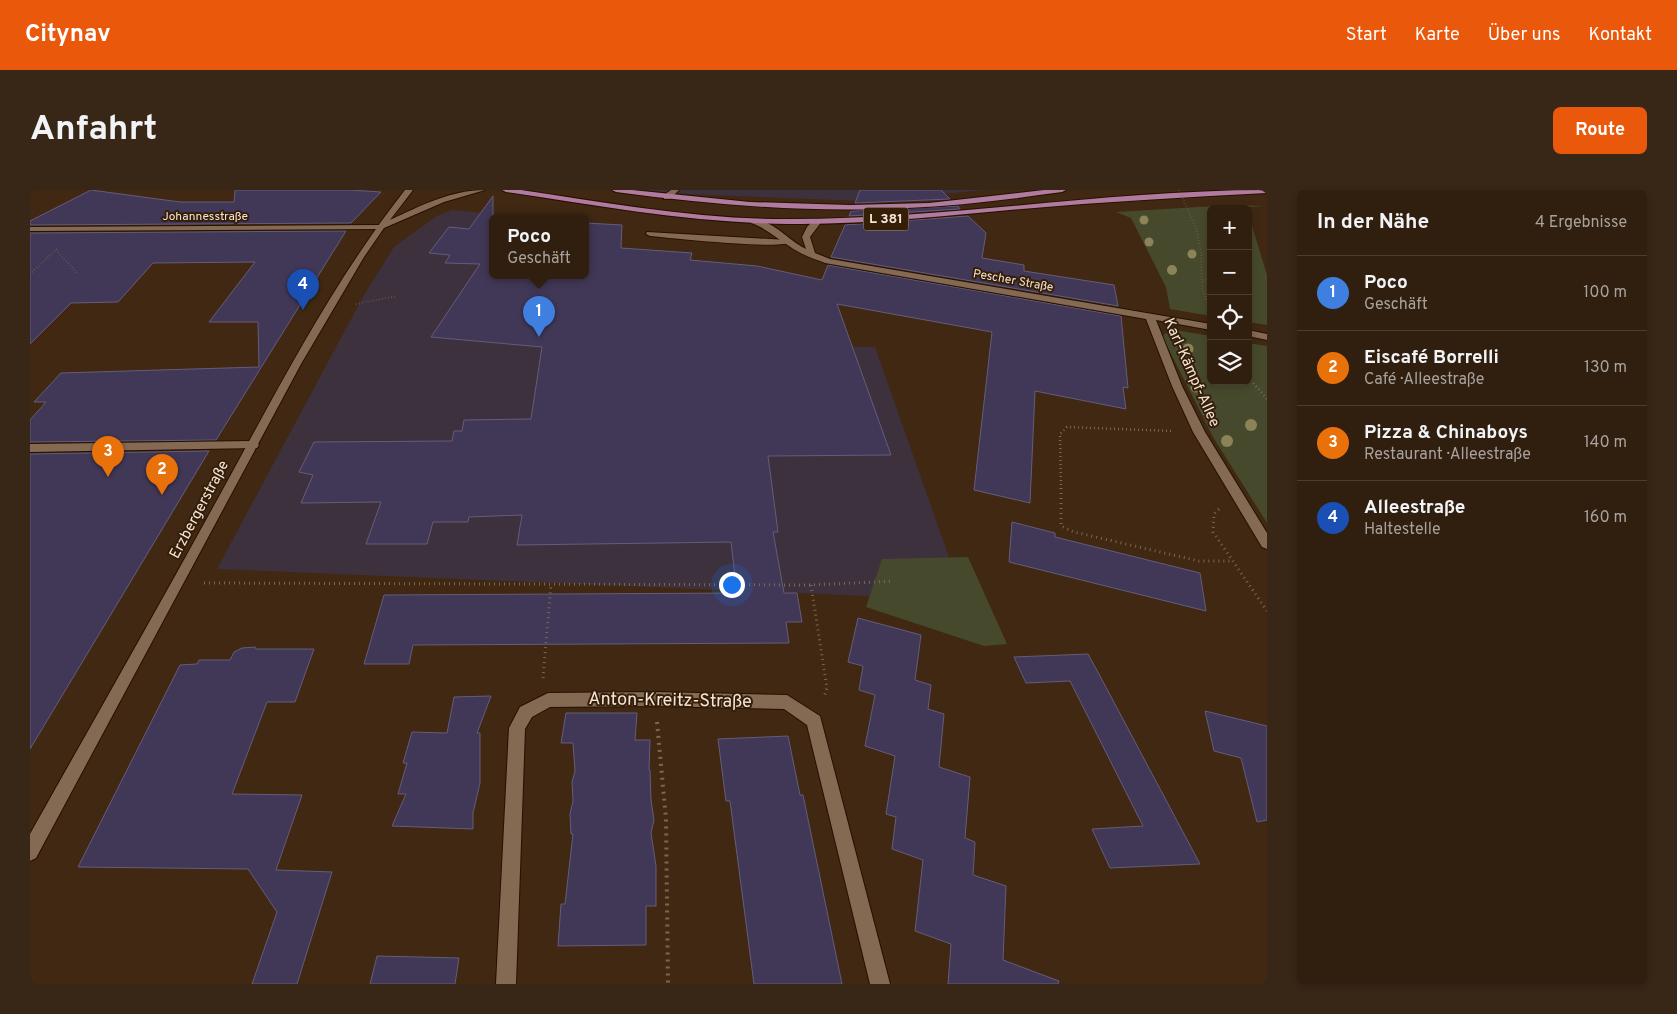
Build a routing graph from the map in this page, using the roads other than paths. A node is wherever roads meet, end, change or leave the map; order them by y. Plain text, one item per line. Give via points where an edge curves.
1 (409, 190) edge
2 (480, 190) edge
3 (506, 190) edge
4 (616, 190) edge
5 (675, 190) edge
6 (1062, 190) edge
7 (1267, 191) edge
8 (667, 197) junction
9 (754, 220) junction
10 (818, 221) junction
11 (379, 227) junction
12 (30, 229) edge
13 (650, 234) dead end
14 (788, 242) junction
15 (812, 256) junction
16 (1150, 318) junction
17 (1207, 326) edge
18 (1252, 334) edge
19 (1267, 336) edge
20 (253, 445) junction
21 (30, 448) edge
22 (1267, 544) edge
23 (30, 852) edge
24 (506, 984) edge
25 (880, 984) edge

1 - 11 street, Erzbergerstraße
2 - 11 street via 441,200
3 - 9 main road, L 381 via 659,212
4 - 8 main road, L 381
5 - 8 street
6 - 8 main road, L 381 via 959,203 886,207 795,207
7 - 10 main road, L 381 via 1127,198 893,219
9 - 10 main road, L 381
9 - 14 street, Pescher Straße via 772,227
10 - 15 street via 806,237
11 - 12 street, Johannesstraße
11 - 20 street, Erzbergerstraße via 326,310
13 - 14 street
14 - 15 street, Pescher Straße
15 - 16 street, Pescher Straße
16 - 17 street, Pescher Straße
16 - 22 street, Karl-Kämpf-Allee via 1198,432
18 - 19 street
20 - 21 street
20 - 23 street, Erzbergerstraße
24 - 25 street, Anton-Kreitz-Straße via 517,728 526,712 548,700 655,699 787,702 814,721

